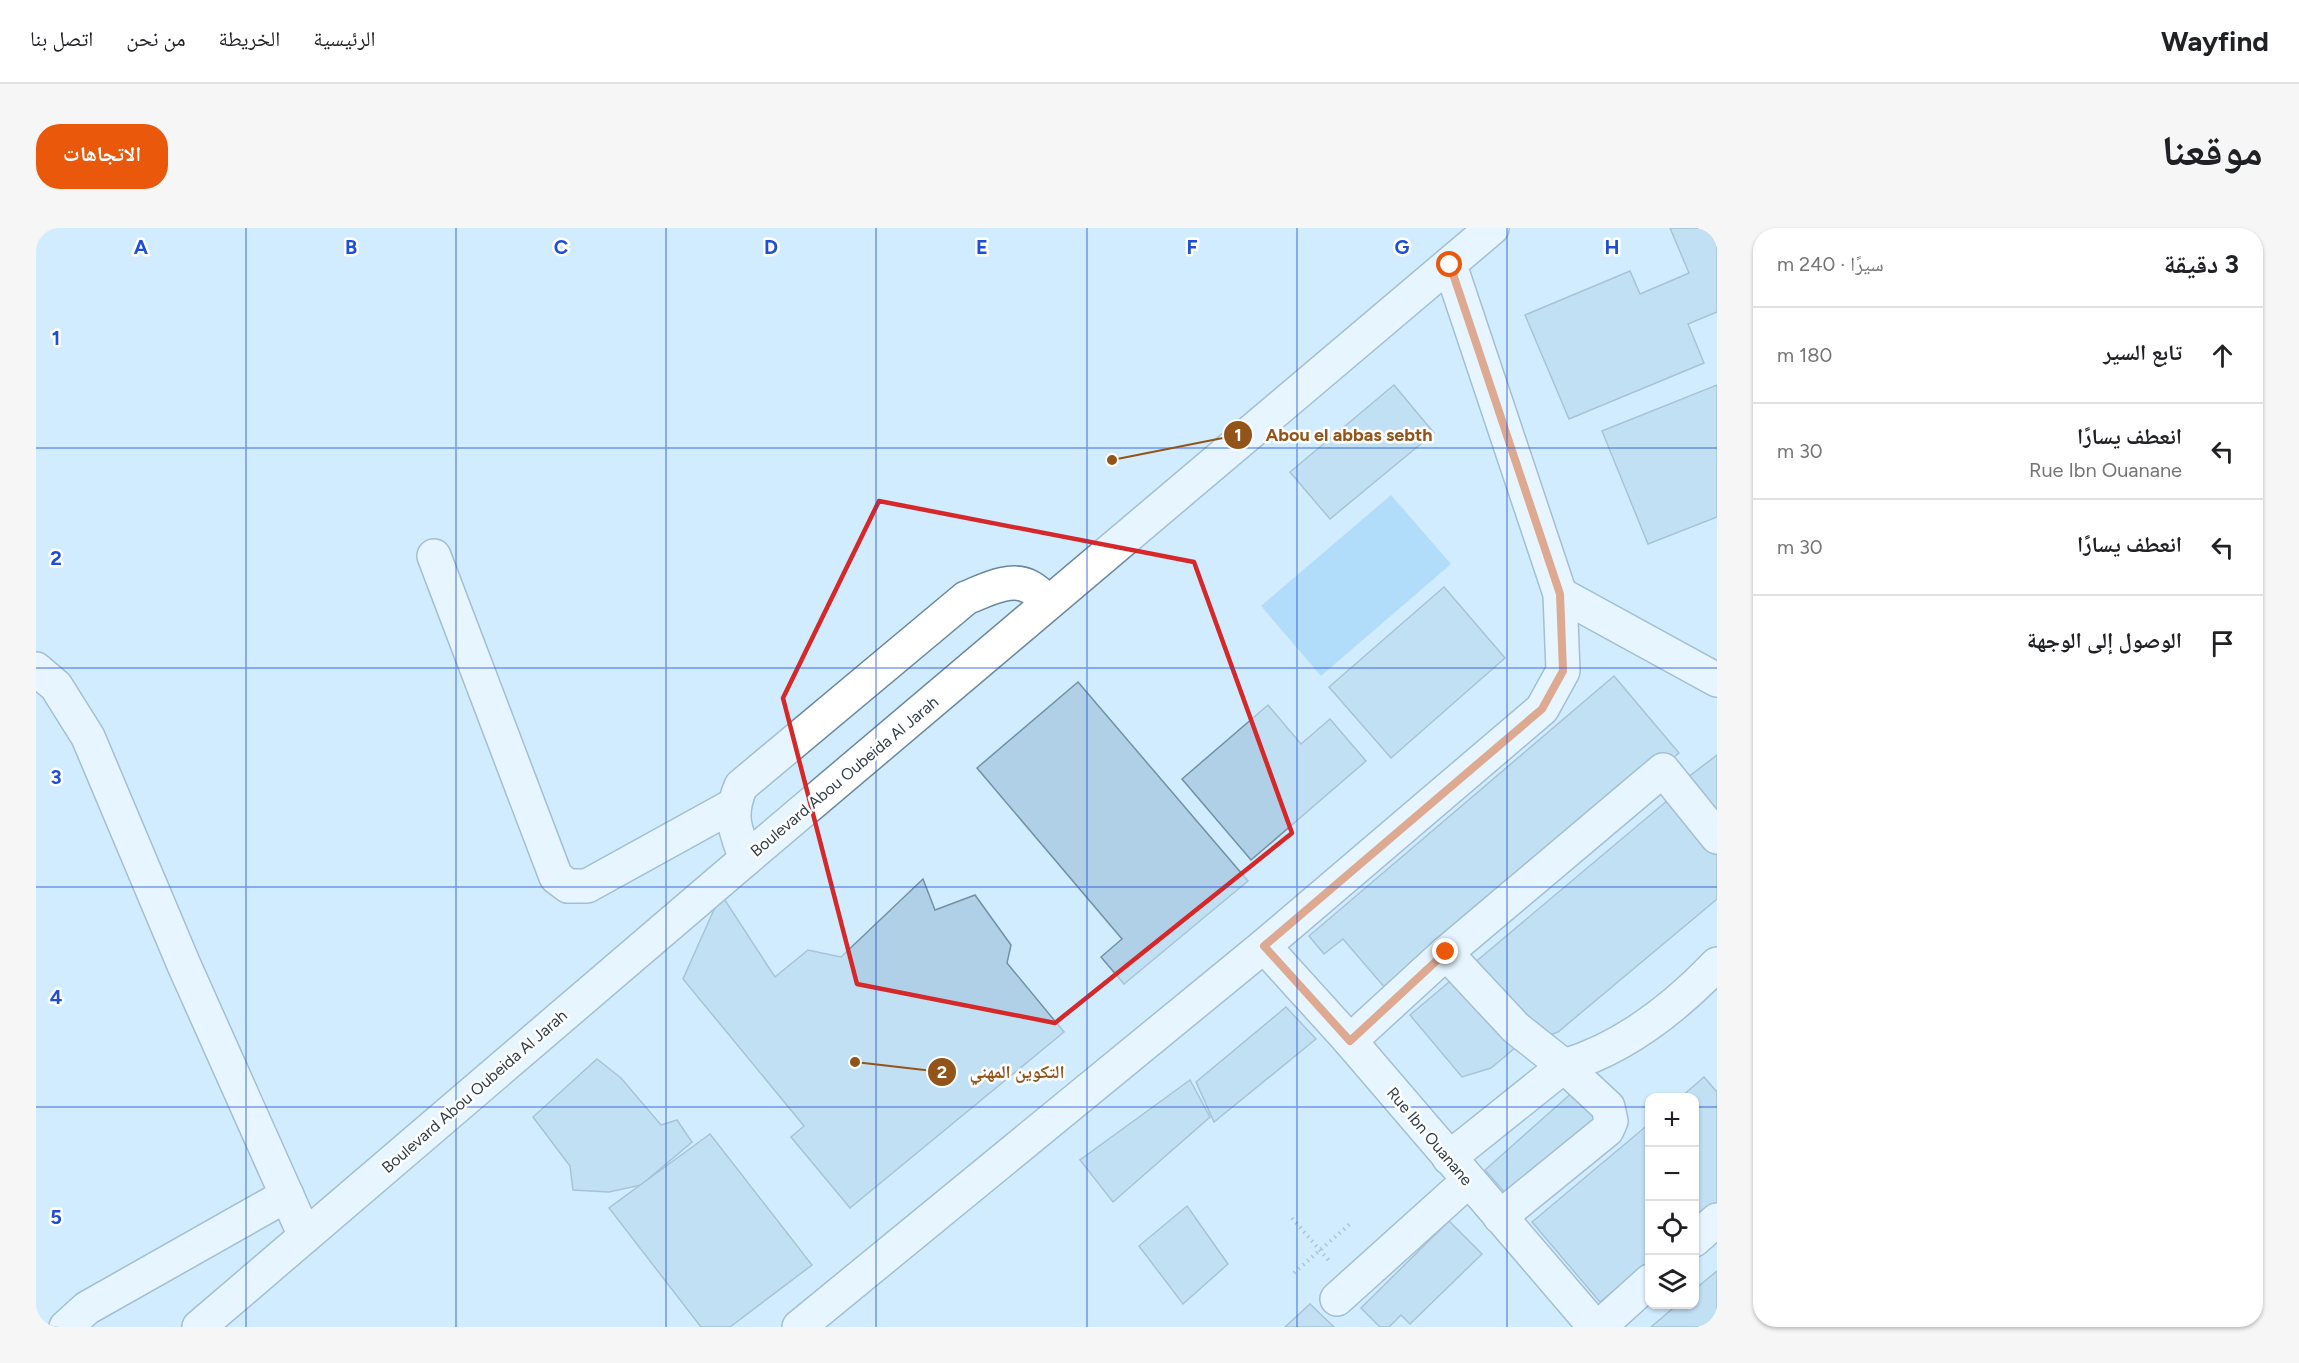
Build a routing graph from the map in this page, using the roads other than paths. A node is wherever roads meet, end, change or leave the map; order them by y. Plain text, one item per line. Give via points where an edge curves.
1 (1478, 233) edge
2 (1450, 265) junction
3 (434, 556) dead end
4 (1560, 594) junction
5 (1048, 602) junction
6 (36, 669) edge
7 (1717, 680) edge
8 (732, 806) junction
9 (1717, 837) edge
10 (746, 859) junction
11 (1264, 946) junction
12 (1446, 952) junction
13 (1713, 978) edge
14 (1350, 1041) junction
15 (1564, 1066) junction
16 (1459, 1170) junction
17 (287, 1195) junction
18 (1500, 1217) junction
19 (1717, 1220) edge
20 (305, 1236) junction
21 (1699, 1236) edge
22 (1645, 1285) edge
23 (1345, 1292) road end
24 (66, 1327) edge
25 (199, 1327) edge
26 (799, 1327) edge
27 (1597, 1327) edge

1 - 2 street, Boulevard Abou Oubeida Al Jarah
2 - 4 street
2 - 5 street, Boulevard Abou Oubeida Al Jarah
3 - 8 street via 556,877 568,886 587,886
4 - 7 street
4 - 11 street via 1563,671 1542,709
5 - 8 street via 1029,586 1012,584 991,587 966,598 741,786
5 - 10 street, Boulevard Abou Oubeida Al Jarah
6 - 17 street via 56,686 88,737
8 - 10 street via 734,826
9 - 12 street via 1663,770
10 - 20 street, Boulevard Abou Oubeida Al Jarah
11 - 14 street, Rue Ibn Ouanane
11 - 26 street
12 - 14 street
12 - 15 street via 1516,1028
13 - 15 street via 1619,1044
14 - 16 street, Rue Ibn Ouanane
15 - 16 street
15 - 18 street via 1608,1107 1611,1121 1607,1130
16 - 18 street, Rue Ibn Ouanane
16 - 23 street
17 - 20 street
17 - 24 street via 87,1308
18 - 27 street, Rue Ibn Ouanane
19 - 21 street
20 - 25 street, Boulevard Abou Oubeida Al Jarah
22 - 27 street

